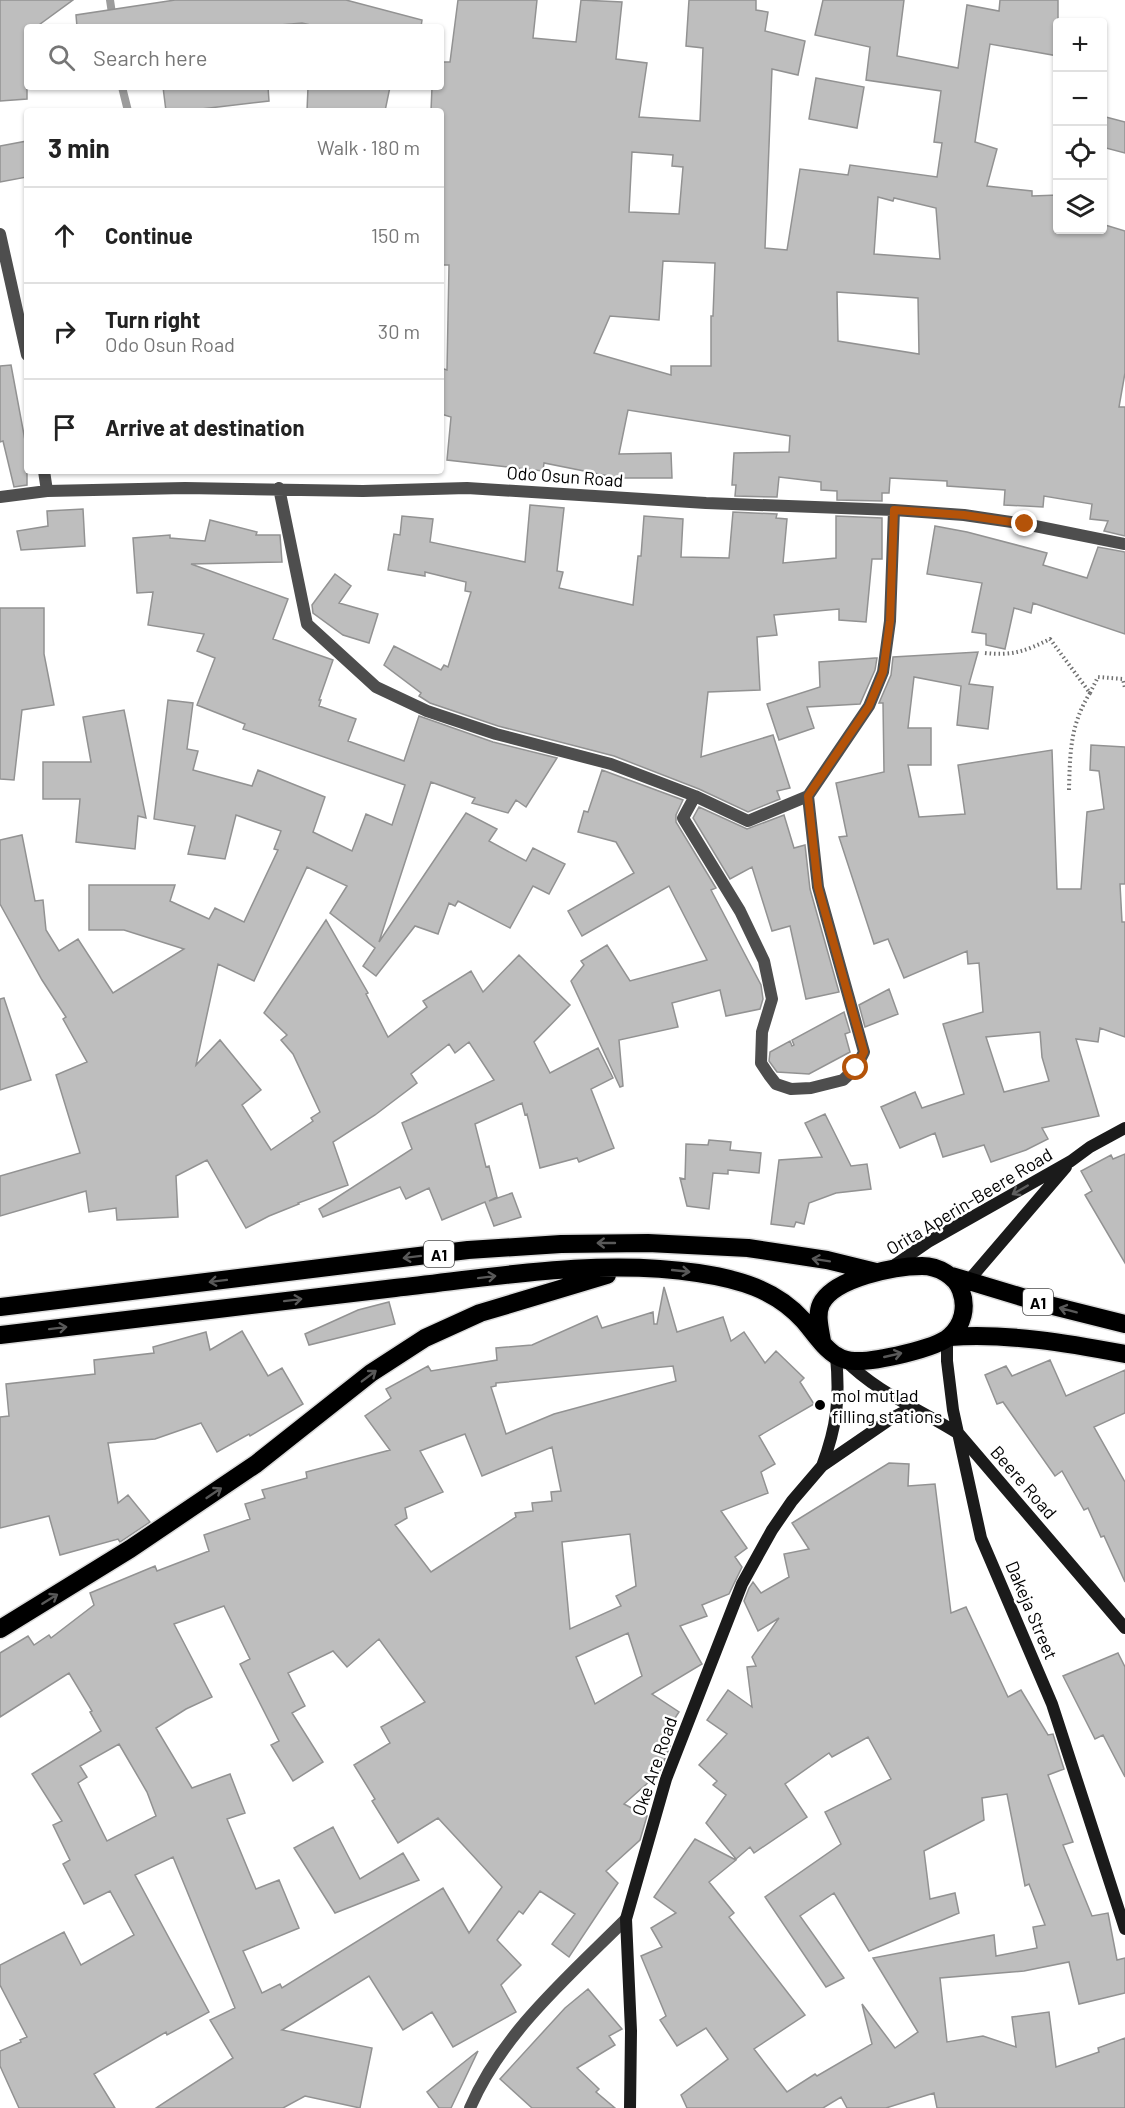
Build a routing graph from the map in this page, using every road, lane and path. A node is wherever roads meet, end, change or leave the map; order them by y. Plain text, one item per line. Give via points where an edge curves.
1 (0, 234) edge
2 (24, 342) edge
3 (44, 474) edge
4 (279, 488) junction
5 (47, 491) junction
6 (0, 497) edge
7 (894, 510) junction
8 (1125, 544) edge
9 (985, 653) dead end
10 (1125, 688) edge
11 (1090, 693) junction
12 (1069, 790) dead end
13 (695, 796) junction
14 (808, 796) junction
15 (1125, 1128) edge
16 (1071, 1161) junction
17 (648, 1243) junction
18 (640, 1267) junction
19 (882, 1272) junction
20 (960, 1282) junction
21 (0, 1307) edge
22 (1125, 1324) edge
23 (0, 1335) edge
24 (948, 1338) junction
25 (822, 1341) junction
26 (1125, 1354) edge
27 (840, 1357) junction
28 (913, 1407) junction
29 (959, 1434) junction
30 (822, 1466) junction
31 (1125, 1628) edge
32 (0, 1629) edge
33 (626, 1919) junction
34 (1125, 1929) edge
35 (470, 2108) edge
36 (630, 2108) edge

1 - 2 street
3 - 5 street
4 - 5 street, Odo Osun Road
4 - 7 street, Odo Osun Road via 467,488
4 - 13 street via 307,624 376,687 428,711 496,734 611,764
5 - 6 street, Odo Osun Road
7 - 8 street, Odo Osun Road via 964,515
7 - 14 street via 890,621 883,672 869,706
9 - 11 path via 1005,655 1050,639
10 - 11 path via 1123,679 1098,677
11 - 12 path via 1079,710 1071,741
13 - 14 street via 748,821
13 - 14 street via 683,818 740,911 764,961 772,999 762,1032 761,1063 776,1084 791,1089 843,1080 856,1068 864,1052 818,887
15 - 16 main road, Orita Aperin-Beere Road
16 -> 19 main road, Orita Aperin-Beere Road
16 - 20 main road, Orita Aperin-Beere Road
17 - 18 highway
19 -> 17 highway, A1 via 748,1248
17 -> 21 highway, A1 via 468,1250
23 -> 18 highway, A1 via 546,1270
18 -> 25 highway, A1 via 740,1280 770,1294 800,1316
32 -> 18 highway, A1 via 256,1464 371,1373 425,1338 480,1313
19 - 20 highway via 923,1266 938,1269
19 - 25 highway via 851,1280 830,1292 820,1306
22 -> 20 highway, A1
20 - 24 highway via 964,1308 961,1324
24 - 26 highway, A1 via 979,1335 1052,1340
27 -> 24 highway via 852,1361 874,1359 935,1346
24 - 29 main road via 947,1361
25 - 27 highway
27 - 28 main road via 861,1376
27 - 30 main road, Oke Are Road via 838,1408
28 - 29 main road
28 - 30 main road, Oke Are Road
29 - 31 main road, Beere Road
29 - 34 main road, Dakeja Street via 981,1538 1052,1704
30 - 33 main road, Oke Are Road via 772,1530 742,1584 666,1779
33 - 35 street via 531,2015 481,2082
33 - 36 main road, Oke Are Road

